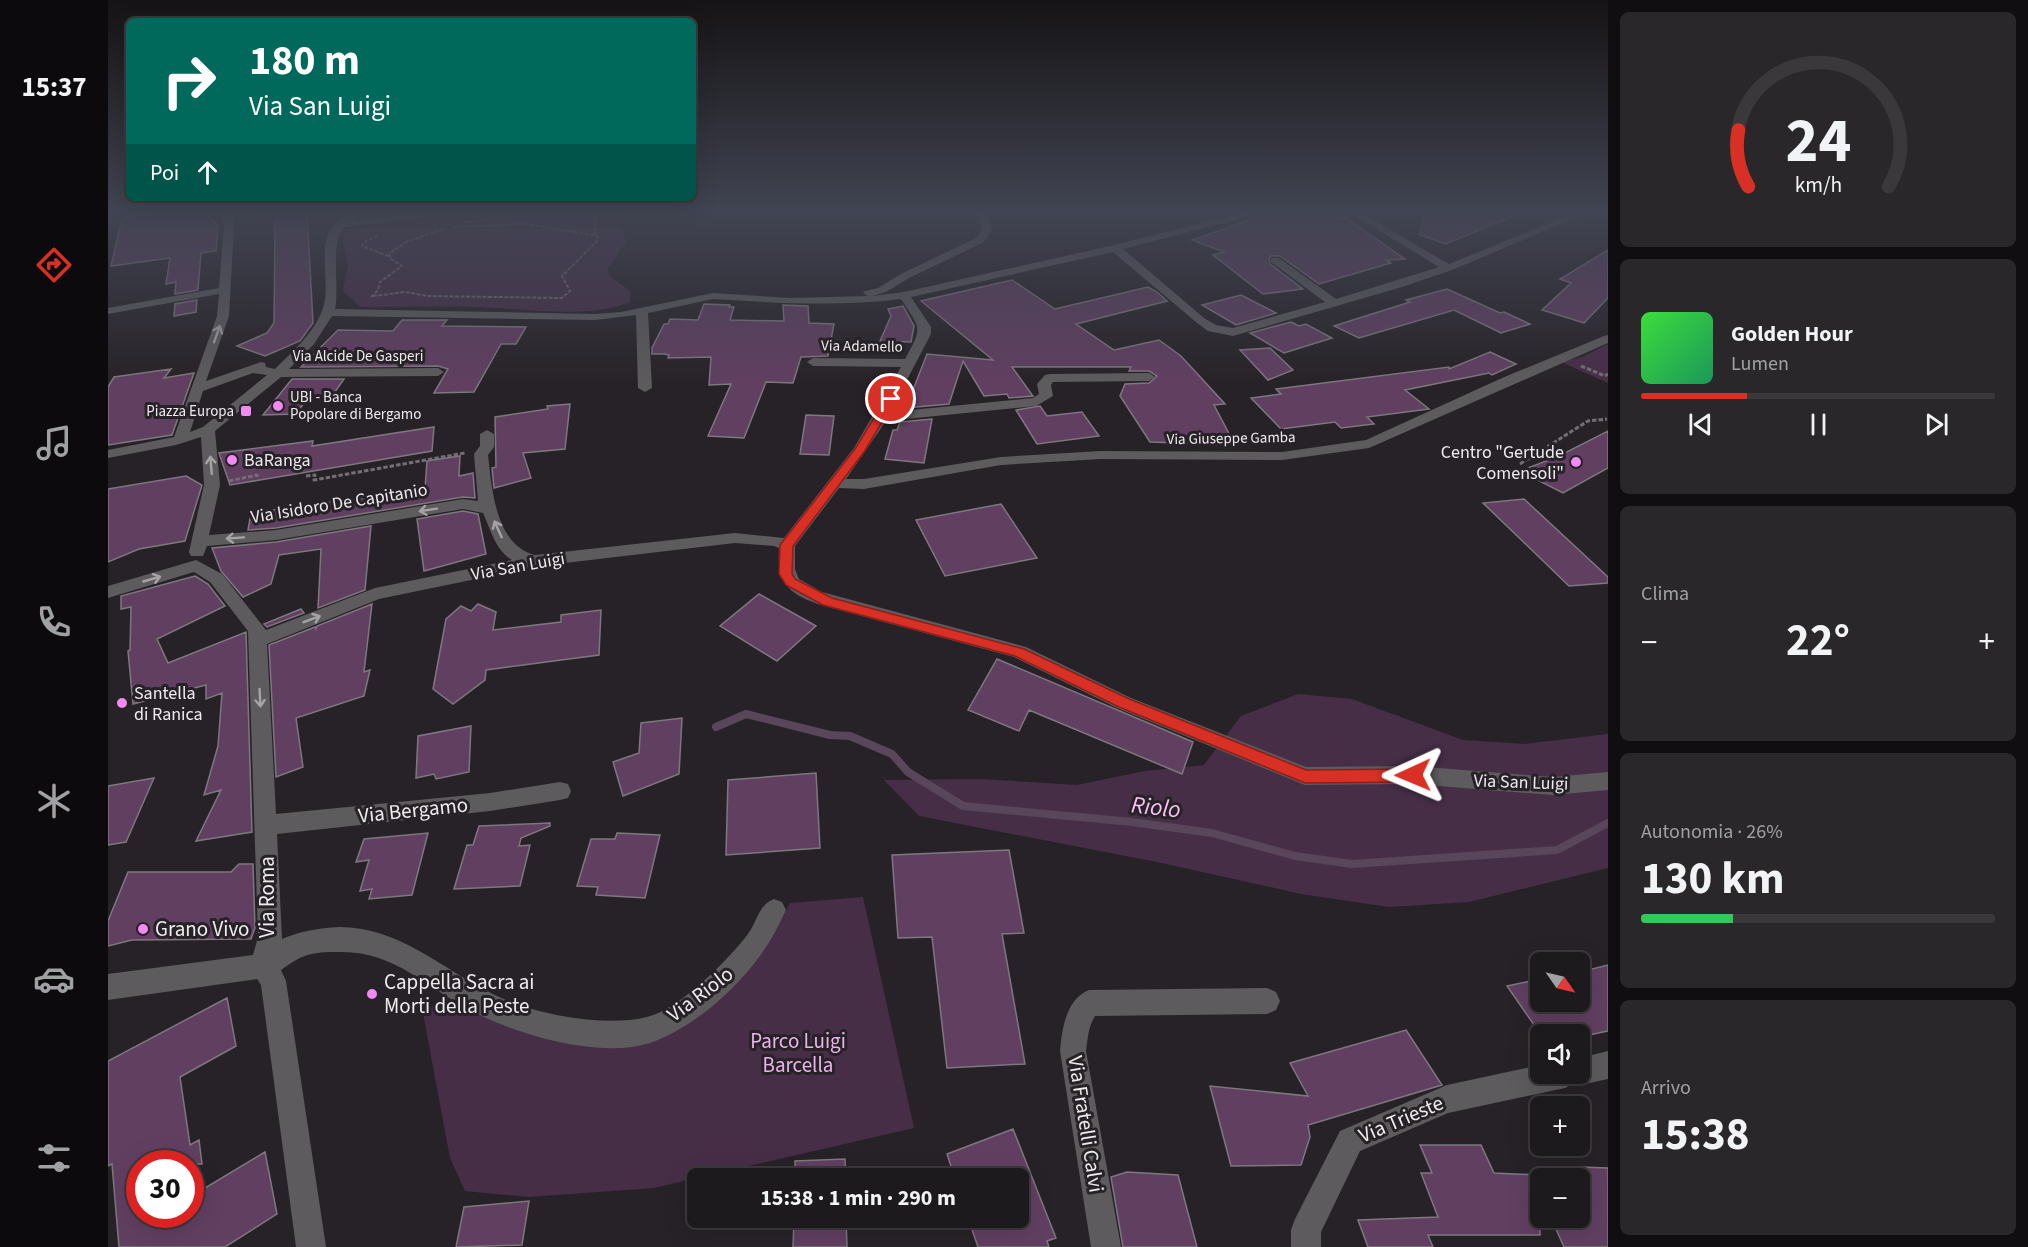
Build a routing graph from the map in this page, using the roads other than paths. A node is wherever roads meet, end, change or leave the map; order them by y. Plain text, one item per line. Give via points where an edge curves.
1 (226, 269) edge
2 (332, 269) edge
3 (919, 269) edge
4 (1020, 269) edge
5 (1140, 269) edge
6 (1288, 269) edge
7 (1444, 269) edge
8 (224, 290) junction
9 (904, 295) junction
10 (790, 301) junction
11 (1334, 303) junction
12 (108, 310) edge
13 (642, 310) junction
14 (328, 312) junction
15 (1608, 339) edge
16 (310, 341) junction
17 (813, 362) dead end
18 (910, 363) junction
19 (252, 369) junction
20 (438, 372) dead end
21 (278, 373) junction
22 (1149, 377) dead end
23 (213, 382) junction
24 (645, 388) dead end
25 (197, 389) junction
26 (251, 395) junction
27 (881, 417) junction
28 (487, 434) dead end
29 (208, 435) junction
30 (180, 439) junction
31 (108, 454) edge
32 (108, 464) edge
33 (833, 483) junction
34 (486, 507) junction
35 (198, 541) junction
36 (787, 545) junction
37 (508, 552) junction
38 (539, 560) junction
39 (196, 566) junction
40 (486, 572) junction
41 (108, 592) edge
42 (258, 640) junction
43 (1608, 781) edge
44 (560, 791) dead end
45 (266, 825) junction
46 (774, 910) dead end
47 (263, 966) junction
48 (108, 987) edge
49 (1267, 1001) dead end
50 (1608, 1065) edge
51 (1590, 1069) edge
52 (1530, 1081) edge
53 (311, 1247) edge
54 (1106, 1247) edge
55 (1306, 1247) edge

1 - 8 street
2 - 14 street
3 - 10 street via 882,290 864,295
4 - 9 street
5 - 11 street via 1200,320 1222,331 1233,332
6 - 11 street
7 - 11 street
8 - 12 street
25 -> 8 street via 223,316
9 - 10 street
9 - 18 street via 925,327
10 - 13 street via 713,296
13 - 14 street via 595,317
13 - 24 street
14 - 16 street
15 - 33 street, Via Giuseppe Gamba via 1369,444 1282,456 1101,455 1001,461 864,484
16 - 19 street
16 - 21 street
17 - 18 street, Via Adamello
18 - 27 street
19 - 21 street
19 - 23 street
20 - 21 street, Via Alcide De Gasperi
21 - 26 street
22 - 27 street via 1050,378 1044,384 1046,396 1036,402
23 - 25 street
23 - 26 street via 239,381
25 - 30 street
26 - 29 street
27 - 33 street
28 - 34 street via 487,447 481,454
29 - 30 street
29 - 32 street
35 -> 29 street via 212,485
30 - 31 street
33 - 36 street
34 -> 35 street, Via Isidoro De Capitanio via 463,504 276,535
37 -> 34 street
35 - 39 street
36 - 38 street, Via San Luigi via 735,538
36 - 43 street, Via San Luigi via 786,574 803,591 1019,652 1124,703 1305,777 1413,775 1553,786
37 - 38 street via 520,559
37 - 40 street
38 - 40 street, Via San Luigi
41 -> 39 street
39 - 42 street, Via Roma via 216,579 257,630
42 -> 40 street, Via San Luigi via 375,594
42 -> 45 street, Via Roma
44 - 45 street, Via Bergamo
45 - 47 street, Via Roma via 270,937
46 - 47 street, Via Riolo via 759,940 706,995 650,1030 616,1035 509,1014 373,942 337,940 302,944
47 - 48 street
47 - 53 street via 273,981
49 - 54 street, Via Fratelli Calvi via 1089,1003 1079,1014 1073,1051
50 - 51 street
52 - 55 street, Via Trieste via 1447,1099 1350,1141 1306,1230

